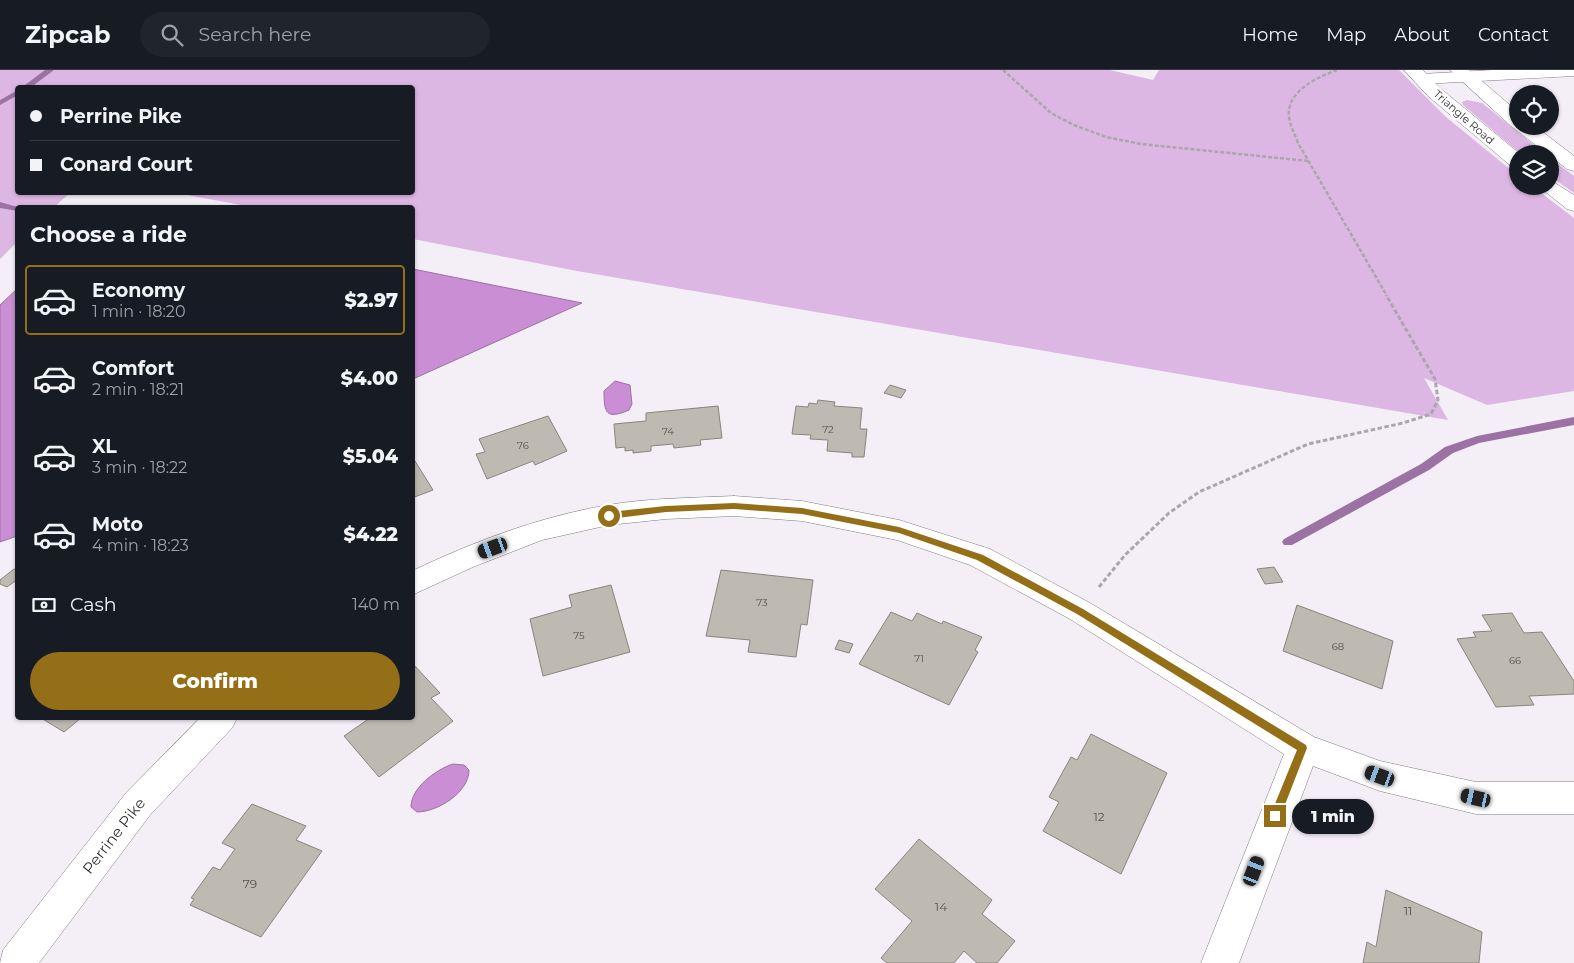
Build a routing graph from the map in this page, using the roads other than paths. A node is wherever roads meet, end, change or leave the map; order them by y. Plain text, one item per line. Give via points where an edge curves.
1 (1574, 71) edge
2 (1462, 73) edge
3 (1418, 74) edge
4 (1509, 114) edge
5 (1535, 135) edge
6 (1509, 155) edge
7 (1574, 165) edge
8 (1559, 194) edge
9 (1574, 205) edge
10 (415, 583) edge
11 (219, 720) edge
12 (1303, 748) junction
13 (1574, 798) edge
14 (16, 963) edge
15 (1220, 963) edge

1 - 2 street
2 - 3 street
2 - 4 street
3 - 6 street, Triangle Road
5 - 7 street
8 - 9 street
10 - 12 street via 463,559 538,531 609,516 734,506 802,511 899,530 980,557 1080,611
11 - 14 street, Perrine Pike via 138,804
12 - 13 street via 1380,776 1476,798
12 - 15 street

